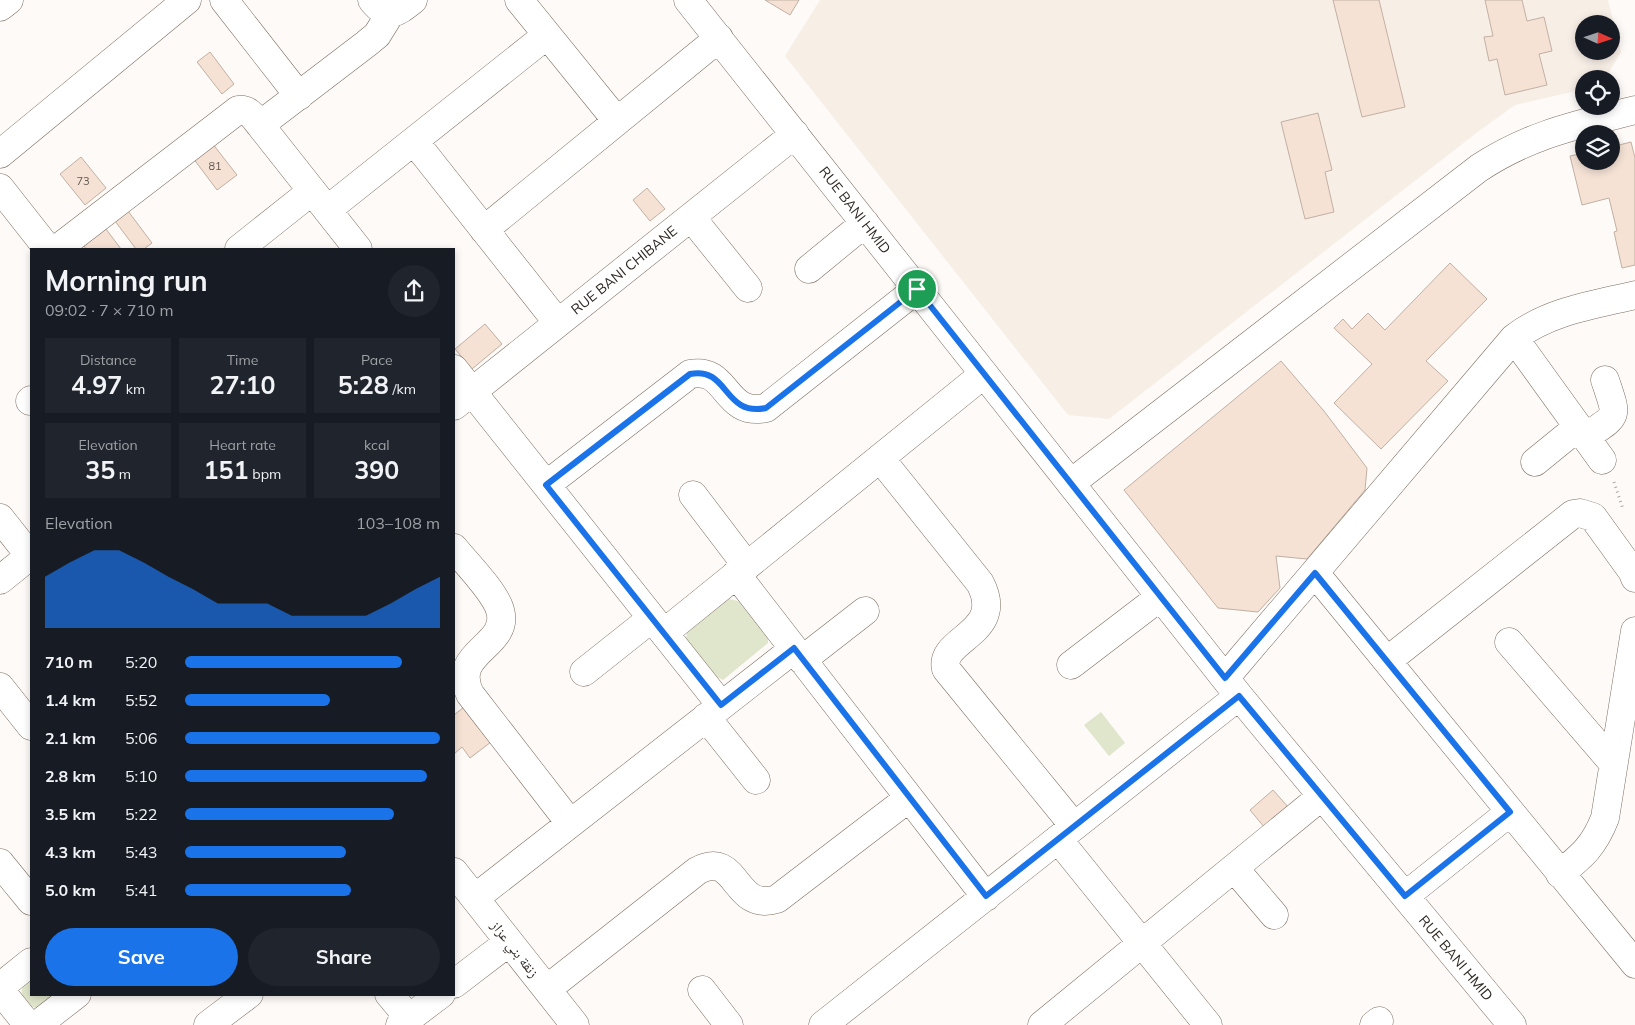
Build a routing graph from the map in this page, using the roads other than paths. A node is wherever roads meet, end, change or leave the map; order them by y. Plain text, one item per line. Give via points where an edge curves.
1 (9, 0) edge
2 (188, 0) edge
3 (224, 0) edge
4 (519, 0) edge
5 (688, 0) edge
6 (392, 5) edge
7 (0, 7) edge
8 (546, 35) junction
9 (718, 38) junction
10 (298, 96) junction
11 (1635, 110) edge
12 (617, 121) junction
13 (260, 125) junction
14 (795, 134) junction
15 (414, 142) junction
16 (0, 154) edge
17 (0, 188) edge
18 (320, 201) junction
19 (691, 217) junction
20 (865, 223) junction
21 (484, 230) junction
22 (47, 248) edge
23 (58, 248) edge
24 (241, 248) edge
25 (357, 248) edge
26 (809, 269) dead end
27 (748, 288) dead end
28 (917, 289) junction
29 (1635, 295) edge
30 (558, 323) junction
31 (1514, 338) junction
32 (455, 372) edge
33 (984, 374) junction
34 (1604, 380) dead end
35 (463, 399) edge
36 (1582, 432) junction
37 (880, 458) junction
38 (1602, 460) road end
39 (1535, 462) dead end
40 (1070, 483) junction
41 (546, 485) junction
42 (693, 496) dead end
43 (0, 518) edge
44 (455, 549) edge
45 (30, 554) edge
46 (30, 556) edge
47 (742, 570) junction
48 (1315, 573) junction
49 (1635, 578) edge
50 (0, 580) edge
51 (1160, 597) junction
52 (865, 611) dead end
53 (658, 626) junction
54 (1635, 631) edge
55 (1508, 642) dead end
56 (798, 654) junction
57 (1387, 661) junction
58 (1071, 665) dead end
59 (584, 672) dead end
60 (0, 687) edge
61 (1232, 687) junction
62 (714, 711) junction
63 (27, 712) edge
64 (1613, 763) junction
65 (756, 780) dead end
66 (1322, 796) junction
67 (910, 798) junction
68 (1510, 812) junction
69 (570, 823) junction
70 (1066, 833) junction
71 (0, 863) edge
72 (1234, 868) junction
73 (455, 873) edge
74 (1560, 874) junction
75 (29, 895) edge
76 (986, 896) junction
77 (1405, 896) junction
78 (475, 898) junction
79 (1274, 915) dead end
80 (509, 942) junction
81 (1142, 943) junction
82 (30, 963) edge
83 (1635, 964) edge
84 (455, 983) edge
85 (0, 988) edge
86 (547, 989) junction
87 (702, 990) dead end
88 (74, 996) edge
89 (246, 996) edge
90 (391, 996) edge
91 (438, 996) edge
92 (404, 1021) edge
93 (571, 1023) edge
94 (1046, 1024) edge
95 (28, 1025) edge
96 (37, 1025) edge
97 (208, 1025) edge
98 (729, 1025) edge
99 (824, 1025) edge
100 (1208, 1025) edge
101 (1512, 1025) edge

1 - 7 street
2 - 16 street
3 - 10 street
4 - 8 street
5 - 9 street, RUE BANI HMID
6 - 10 street via 377,35
8 - 12 street
8 - 15 street
9 - 12 street
9 - 14 street, RUE BANI HMID
10 - 13 street
11 - 40 street via 1537,137 1479,168
12 - 21 street
13 - 18 street
13 - 23 street via 248,111 238,110
14 - 19 street, RUE BANI CHIBANE
14 - 20 street, RUE BANI HMID
15 - 18 street
15 - 21 street
17 - 22 street
18 - 24 street
18 - 25 street
19 - 27 street
19 - 30 street, RUE BANI CHIBANE
20 - 26 street
20 - 28 street, RUE BANI HMID
21 - 30 street
28 - 33 street, RUE BANI HMID
28 - 41 street via 766,408 746,408 738,404 715,378 690,374
29 - 31 street via 1542,320
30 - 35 street, RUE BANI CHIBANE
31 - 36 street
31 - 48 street
32 - 35 street
33 - 37 street
33 - 40 street, RUE BANI HMID
34 - 36 street via 1614,414 1610,420
35 - 41 street
36 - 38 street
36 - 39 street
37 - 47 street
37 - 70 street via 984,591 983,618 948,653 946,669
40 - 51 street, RUE BANI HMID
41 - 53 street
42 - 47 street
43 - 45 street
44 - 69 street via 494,598 502,619 495,636 470,662 466,686
46 - 50 street
47 - 53 street
47 - 56 street
48 - 57 street
48 - 61 street
49 - 57 street via 1593,517 1573,514
51 - 58 street
51 - 61 street, RUE BANI HMID
52 - 56 street
53 - 59 street
53 - 62 street
54 - 64 street
55 - 64 street
56 - 62 street
56 - 67 street
57 - 68 street
60 - 63 street
61 - 66 street, RUE BANI HMID
61 - 70 street
62 - 65 street
62 - 69 street
64 - 74 street via 1608,804 1600,831 1587,851
66 - 72 street
66 - 77 street, RUE BANI HMID
67 - 76 street
67 - 86 street via 777,899 768,902 754,900 721,867 704,867
68 - 74 street
68 - 77 street
69 - 78 street
70 - 76 street
70 - 81 street
71 - 75 street
72 - 79 street
72 - 81 street
73 - 78 street, زنقة بني عزاز
74 - 83 street
76 - 99 street
77 - 101 street, RUE BANI HMID
78 - 80 street, زنقة بني عزاز
80 - 84 street
80 - 86 street, زنقة بني عزاز
81 - 94 street
81 - 100 street
82 - 85 street
85 - 95 street
86 - 93 street, زنقة بني عزاز
87 - 98 street
88 - 96 street
89 - 97 street
90 - 92 street
91 - 92 street

